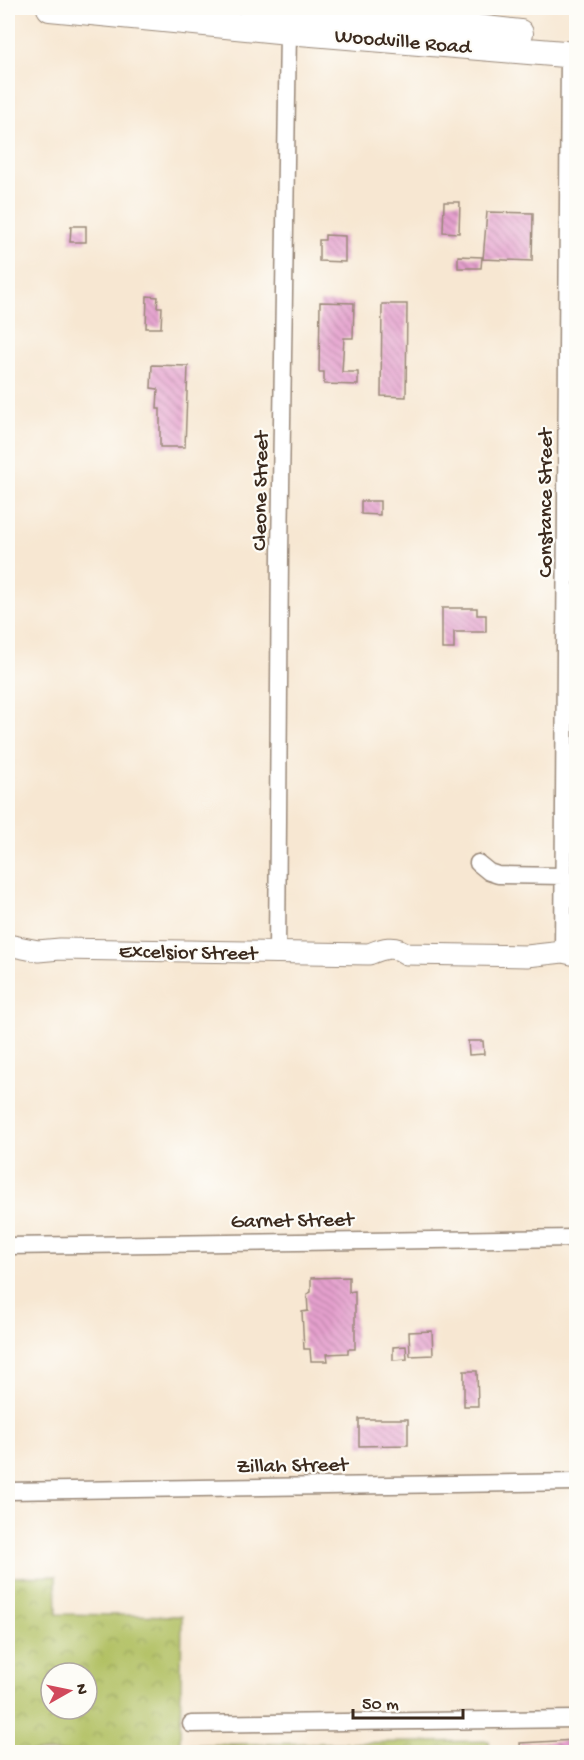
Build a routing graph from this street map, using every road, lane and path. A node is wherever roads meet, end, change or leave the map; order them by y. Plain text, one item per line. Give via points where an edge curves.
1 (50, 8) edge
2 (252, 8) edge
3 (407, 14) edge
4 (288, 31) junction
5 (574, 49) edge
6 (478, 863) dead end
7 (564, 876) junction
8 (8, 945) edge
9 (277, 953) junction
10 (570, 954) edge
11 (576, 1238) edge
12 (8, 1246) edge
13 (576, 1482) edge
14 (8, 1491) edge
15 (576, 1719) edge
16 (190, 1724) dead end

1 - 4 main road, Woodville Road
2 - 3 main road, Woodville Road
3 - 5 main road, Woodville Road
4 - 5 main road, Woodville Road
4 - 9 street, Cleone Street
5 - 7 street, Constance Street
6 - 7 street via 498,875
7 - 10 street, Constance Street
8 - 9 street, Excelsior Street via 38,951
9 - 10 street, Excelsior Street via 369,954 396,948 406,954
11 - 12 street, Garnet Street
13 - 14 street, Zillah Street
15 - 16 street

